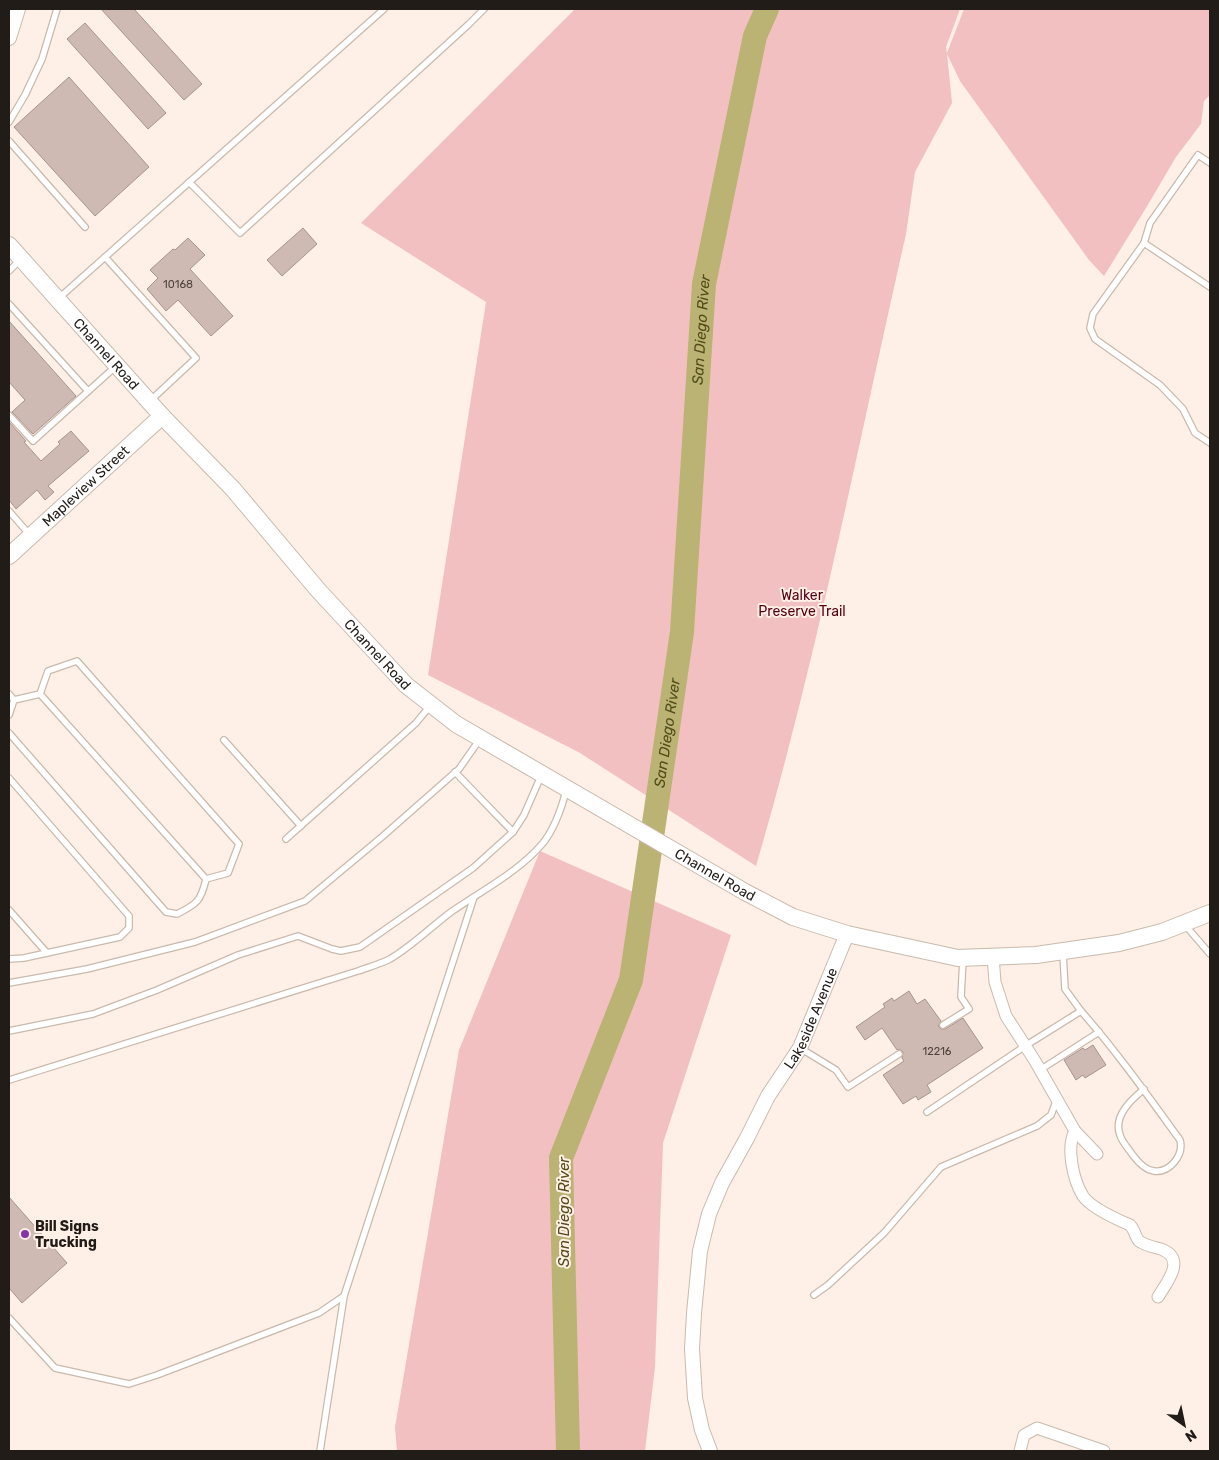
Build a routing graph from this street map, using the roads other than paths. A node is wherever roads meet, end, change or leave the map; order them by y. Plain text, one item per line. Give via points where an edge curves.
1 (18, 9) edge
2 (58, 9) edge
3 (384, 9) edge
4 (484, 9) edge
5 (9, 38) edge
6 (9, 122) edge
7 (9, 141) edge
8 (1210, 162) edge
9 (189, 182) junction
10 (85, 227) dead end
11 (1144, 243) junction
12 (9, 246) edge
13 (105, 257) junction
14 (21, 259) junction
15 (9, 271) edge
16 (1210, 287) edge
17 (58, 300) junction
18 (9, 304) edge
19 (117, 366) junction
20 (88, 391) junction
21 (149, 402) junction
22 (9, 415) edge
23 (162, 416) junction
24 (1210, 443) edge
25 (9, 511) edge
26 (31, 536) junction
27 (9, 556) edge
28 (9, 694) edge
29 (40, 694) junction
30 (14, 700) junction
31 (431, 704) junction
32 (9, 715) edge
33 (9, 733) edge
34 (481, 738) junction
35 (224, 740) dead end
36 (455, 772) junction
37 (542, 773) junction
38 (9, 778) edge
39 (567, 787) junction
40 (301, 826) junction
41 (513, 832) junction
42 (286, 839) dead end
43 (206, 879) junction
44 (474, 897) junction
45 (9, 910) edge
46 (1210, 912) edge
47 (1183, 923) junction
48 (847, 934) junction
49 (1063, 951) junction
50 (47, 953) junction
51 (1210, 954) edge
52 (993, 956) junction
53 (962, 958) junction
54 (9, 960) edge
55 (9, 983) edge
56 (1081, 1011) junction
57 (943, 1025) dead end
58 (9, 1031) edge
59 (1099, 1032) junction
60 (1025, 1046) junction
61 (800, 1048) junction
62 (899, 1054) dead end
63 (1040, 1070) junction
64 (9, 1080) edge
65 (1144, 1090) junction
66 (1057, 1099) junction
67 (927, 1112) dead end
68 (1075, 1131) junction
69 (1097, 1154) dead end
70 (814, 1295) dead end
71 (344, 1296) junction
72 (1158, 1297) dead end
73 (9, 1318) edge
74 (320, 1451) edge
75 (710, 1451) edge
76 (1020, 1451) edge
77 (1104, 1451) edge

1 - 5 street
2 - 6 lane via 42,60
3 - 9 lane
4 - 9 lane via 240,233
7 - 10 lane
8 - 11 lane via 1198,155 1150,223
9 - 13 lane
11 - 16 lane
11 - 24 lane via 1093,314 1090,328 1095,339 1160,385 1183,409 1195,433
12 - 14 main road, Channel Road
13 - 17 lane
13 - 21 lane via 196,358
14 - 15 lane
14 - 17 main road, Channel Road
17 - 19 main road, Channel Road
18 - 20 lane
19 - 20 lane
19 - 21 main road, Channel Road
20 - 22 lane via 33,441
21 - 23 main road, Channel Road
23 - 26 main road, Mapleview Street
23 - 31 main road, Channel Road via 233,489 318,590 406,685
25 - 26 lane
26 - 27 main road, Mapleview Street
28 - 30 lane
29 - 30 lane
29 - 43 lane
29 - 43 lane via 48,671 77,661 239,844 228,874
30 - 32 lane
31 - 34 main road, Channel Road
31 - 40 lane via 416,723
33 - 43 lane via 166,912 177,914 193,906 202,895
34 - 36 lane
34 - 37 main road, Channel Road
35 - 40 lane
36 - 41 lane
36 - 55 lane via 305,901 194,942 87,969
37 - 39 main road, Channel Road
37 - 41 lane
38 - 50 lane via 129,916 129,928 120,937
39 - 44 lane via 560,814 543,843 518,866
39 - 48 main road, Channel Road via 793,917
40 - 42 lane
41 - 58 lane via 473,868 360,947 341,951 298,936 238,955 93,1014
44 - 64 lane via 380,964
44 - 71 lane
45 - 50 lane
46 - 47 main road
47 - 49 main road via 1119,944
47 - 51 lane
48 - 53 main road
48 - 61 street, Lakeside Avenue
49 - 52 main road
49 - 56 lane via 1065,990
50 - 54 lane
52 - 53 main road
52 - 60 street via 995,982 1006,1016
53 - 57 lane via 961,996 969,1009
56 - 59 lane
56 - 60 lane
59 - 63 lane
59 - 65 lane
60 - 63 street
60 - 67 lane
61 - 62 lane via 836,1070 848,1087
61 - 75 street, Lakeside Avenue via 768,1096 722,1183 706,1223 700,1252 692,1349 695,1398
63 - 66 street
65 - 65 lane via 1182,1146 1179,1157 1172,1164 1154,1171 1136,1159 1118,1128 1124,1109
66 - 68 street
66 - 70 lane via 1051,1116 1037,1126 941,1167 884,1233
68 - 69 street
68 - 72 street via 1071,1138 1072,1168 1083,1196 1097,1208 1130,1225 1138,1240 1170,1253 1173,1258 1175,1266
71 - 73 lane via 319,1313 129,1384 54,1368
71 - 74 lane
76 - 77 street via 1024,1435 1037,1428

